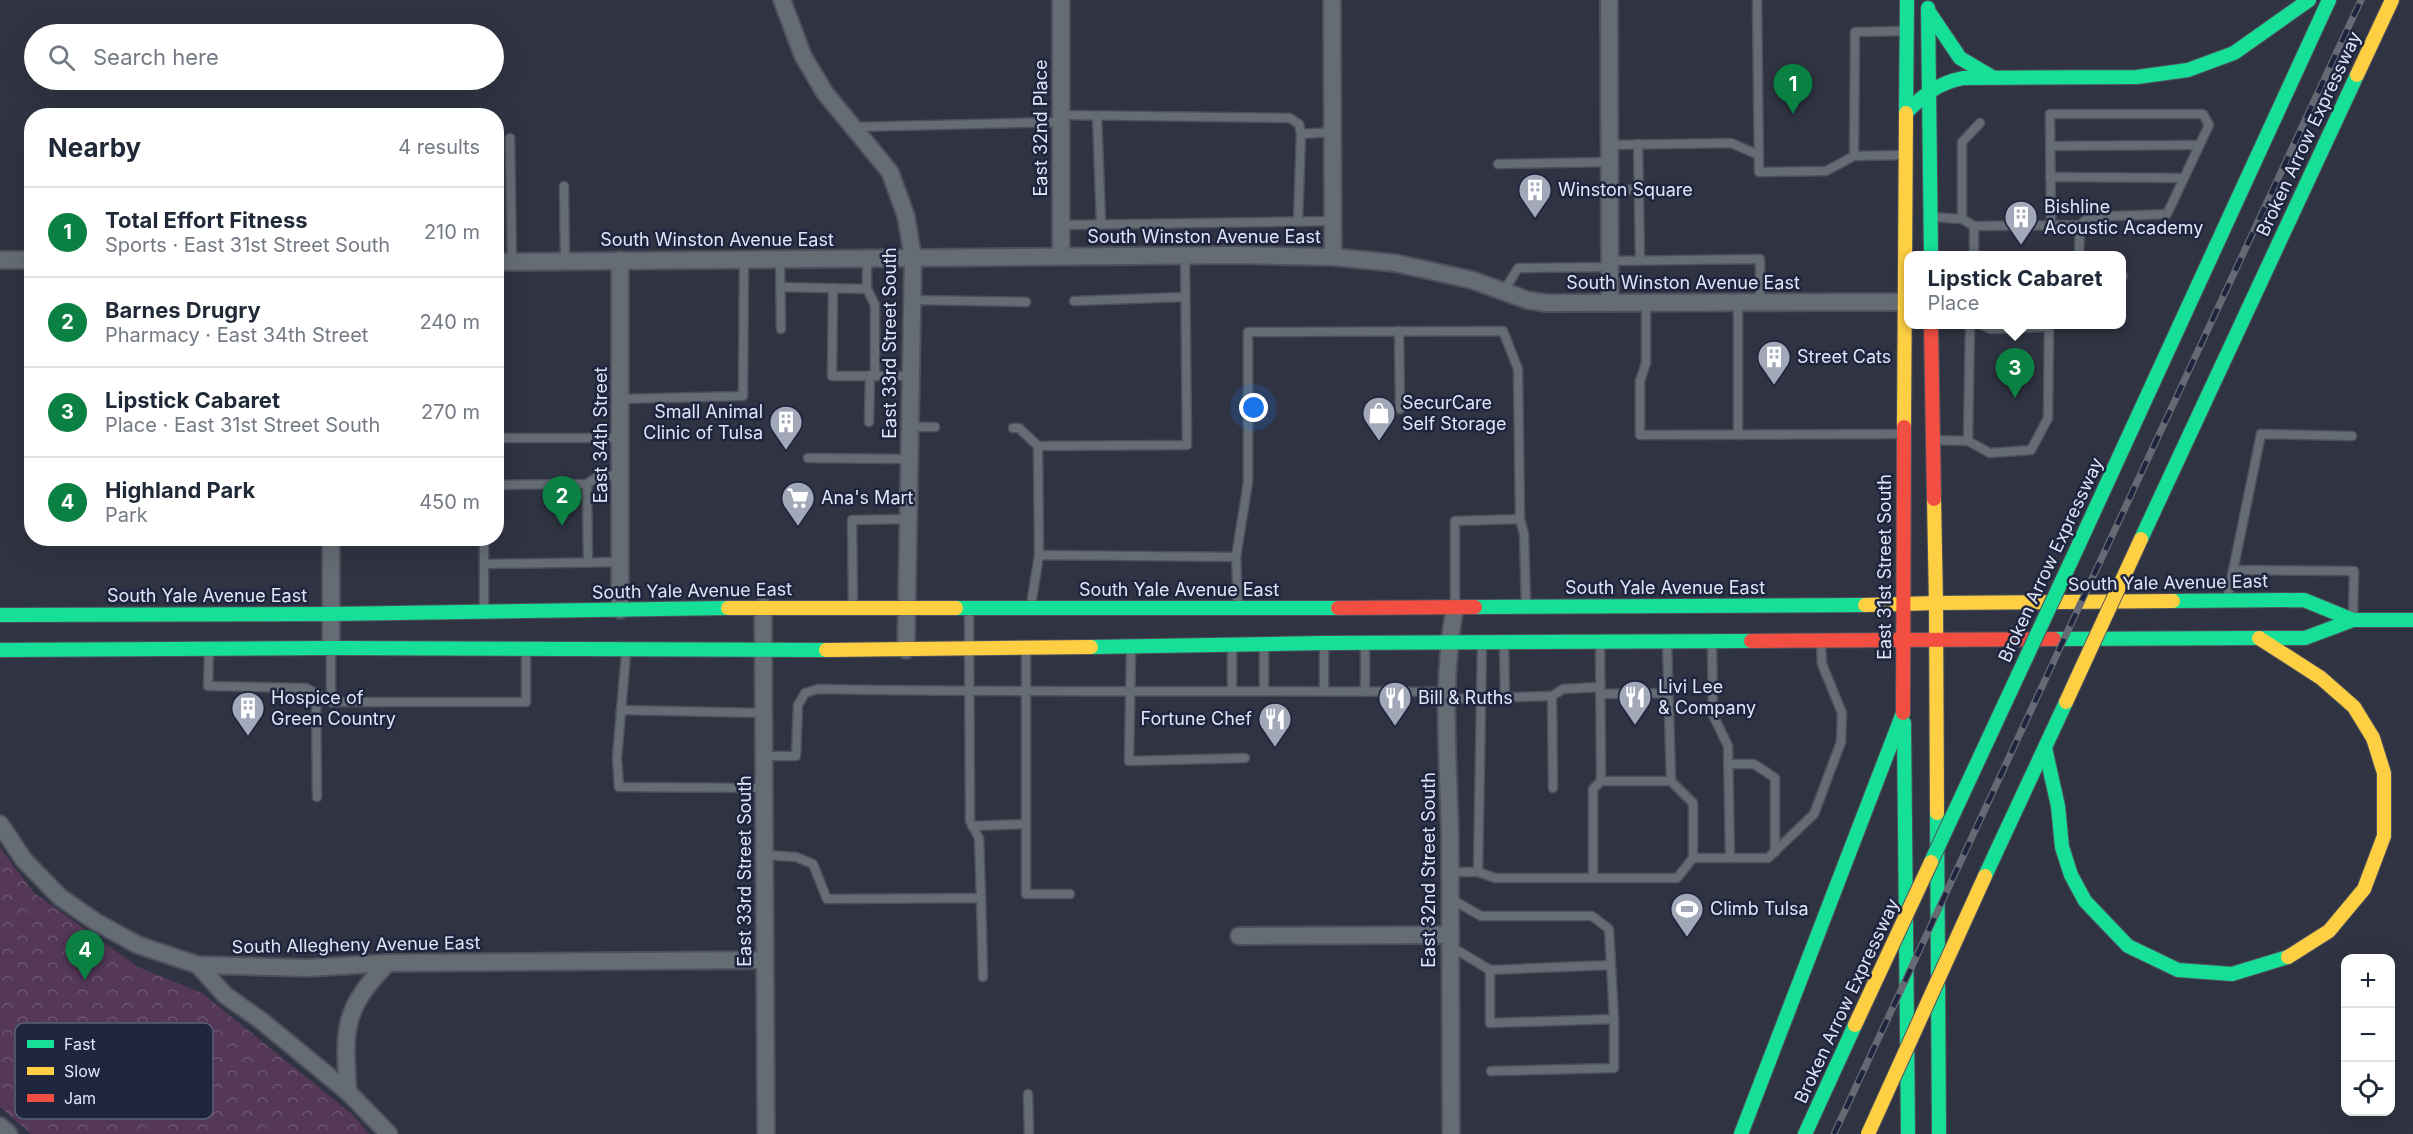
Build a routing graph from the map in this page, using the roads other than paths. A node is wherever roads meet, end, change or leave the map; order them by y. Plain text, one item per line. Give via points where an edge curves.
1 (782, 0) edge
2 (1061, 0) edge
3 (1332, 0) edge
4 (1609, 0) edge
5 (1757, 0) edge
6 (1907, 0) edge
7 (2309, 0) edge
8 (2329, 0) edge
9 (2392, 0) edge
10 (1928, 6) edge
11 (1907, 32) junction
12 (1992, 77) junction
13 (1929, 90) junction
14 (1906, 113) junction
15 (1097, 116) junction
16 (1061, 119) junction
17 (1980, 123) dead end
18 (853, 127) junction
19 (1332, 132) junction
20 (1301, 134) junction
21 (510, 138) dead end
22 (1638, 144) junction
23 (1609, 145) junction
24 (2199, 145) junction
25 (2050, 146) junction
26 (1759, 155) junction
27 (1906, 155) junction
28 (1854, 156) junction
29 (1610, 162) junction
30 (1498, 164) dead end
31 (2050, 177) junction
32 (2184, 178) junction
33 (564, 186) dead end
34 (1639, 189) junction
35 (1610, 191) junction
36 (1932, 217) junction
37 (1962, 219) junction
38 (1298, 221) junction
39 (1333, 221) junction
40 (1101, 224) junction
41 (1060, 225) junction
42 (2050, 225) junction
43 (2080, 225) junction
44 (1974, 226) junction
45 (1905, 251) edge
46 (1931, 251) edge
47 (1974, 251) edge
48 (2079, 251) edge
49 (1185, 255) junction
50 (1060, 256) junction
51 (1333, 257) junction
52 (913, 258) junction
53 (744, 259) junction
54 (780, 259) junction
55 (867, 259) junction
56 (0, 260) edge
57 (24, 260) edge
58 (620, 260) junction
59 (1640, 260) junction
60 (565, 261) junction
61 (504, 262) edge
62 (1610, 264) junction
63 (780, 287) junction
64 (833, 288) junction
65 (867, 289) junction
66 (1504, 291) junction
67 (1184, 297) junction
68 (912, 300) junction
69 (1074, 300) dead end
70 (1026, 302) dead end
71 (1738, 302) junction
72 (1760, 302) junction
73 (1904, 302) joint
74 (1610, 303) junction
75 (1646, 303) junction
76 (781, 329) dead end
77 (1931, 329) edge
78 (1970, 329) edge
79 (2049, 329) edge
80 (1399, 331) junction
81 (872, 376) junction
82 (910, 376) junction
83 (620, 399) junction
84 (1400, 409) dead end
85 (869, 422) dead end
86 (909, 427) junction
87 (935, 427) dead end
88 (1013, 428) dead end
89 (1903, 434) junction
90 (1738, 435) junction
91 (2352, 436) dead end
92 (504, 438) edge
93 (620, 438) junction
94 (1933, 440) junction
95 (1968, 441) junction
96 (1038, 446) junction
97 (808, 458) dead end
98 (909, 459) junction
99 (621, 476) junction
100 (587, 484) junction
101 (504, 485) edge
102 (908, 519) junction
103 (1520, 519) junction
104 (332, 546) edge
105 (484, 546) edge
106 (1039, 555) junction
107 (1236, 557) junction
108 (588, 562) junction
109 (620, 562) junction
110 (484, 564) junction
111 (2233, 570) junction
112 (2227, 600) junction
113 (1936, 603) junction
114 (1455, 606) junction
115 (1526, 606) junction
116 (1902, 606) junction
117 (763, 607) junction
118 (853, 607) junction
119 (906, 607) junction
120 (969, 607) junction
121 (1031, 608) junction
122 (1238, 609) junction
123 (620, 610) junction
124 (484, 612) junction
125 (331, 614) junction
126 (0, 615) edge
127 (2353, 620) junction
128 (2413, 620) edge
129 (2259, 638) junction
130 (1937, 640) junction
131 (1821, 641) junction
132 (1903, 641) junction
133 (1448, 642) junction
134 (1482, 642) junction
135 (1504, 642) junction
136 (1600, 642) junction
137 (1667, 642) junction
138 (1712, 642) junction
139 (1324, 643) junction
140 (1365, 643) junction
141 (1264, 644) junction
142 (1232, 645) junction
143 (1131, 646) junction
144 (331, 648) junction
145 (1026, 648) junction
146 (209, 649) junction
147 (526, 649) junction
148 (580, 649) junction
149 (969, 649) junction
150 (0, 650) edge
151 (627, 650) junction
152 (906, 650) junction
153 (763, 651) junction
154 (1130, 690) junction
155 (1232, 690) junction
156 (1026, 691) junction
157 (1264, 691) junction
158 (1324, 691) junction
159 (1600, 691) junction
160 (970, 692) junction
161 (1365, 692) junction
162 (316, 693) junction
163 (1668, 693) junction
164 (1448, 695) junction
165 (1552, 696) junction
166 (1480, 698) junction
167 (1505, 698) junction
168 (330, 702) junction
169 (621, 710) junction
170 (763, 713) junction
171 (1903, 713) junction
172 (2045, 748) junction
173 (764, 756) junction
174 (1245, 758) dead end
175 (1728, 764) junction
176 (1601, 781) junction
177 (1671, 781) junction
178 (764, 788) junction
179 (1553, 788) dead end
180 (317, 797) dead end
181 (0, 824) edge
182 (1026, 824) junction
183 (972, 826) junction
184 (1775, 852) junction
185 (764, 855) junction
186 (1693, 858) junction
187 (1730, 858) junction
188 (1450, 872) junction
189 (1479, 872) junction
190 (1593, 878) junction
191 (1070, 894) dead end
192 (981, 897) junction
193 (1451, 898) junction
194 (1239, 936) dead end
195 (1449, 940) junction
196 (765, 960) junction
197 (388, 963) junction
198 (198, 965) junction
199 (1611, 965) junction
200 (1490, 970) junction
201 (982, 977) dead end
202 (1614, 1019) junction
203 (1491, 1071) dead end
204 (348, 1092) junction
205 (1028, 1094) dead end
206 (0, 1126) edge
207 (9, 1134) edge
208 (389, 1134) edge
209 (766, 1134) edge
210 (1029, 1134) edge
211 (1451, 1134) edge
212 (1741, 1134) edge
213 (1804, 1134) edge
214 (1868, 1134) edge
215 (1908, 1134) edge
216 (1939, 1134) edge

1 - 18 street, East 33rd Street South via 803,56 825,93
2 - 16 street, East 32nd Place
3 - 19 street
4 - 23 street
5 - 26 lane
6 - 11 main road, East 31st Street South
7 - 12 main road via 2234,53 2187,70 2137,77
8 - 213 main road, Broken Arrow Expressway, bridge
9 - 172 main road, Broken Arrow Expressway, bridge
10 - 12 main road via 1960,58
10 - 13 main road
11 - 14 main road, East 31st Street South
11 - 28 lane via 1855,32
12 - 13 main road via 1947,81
13 - 14 main road
13 - 36 main road
14 - 27 main road, East 31st Street South
15 - 16 lane
15 - 20 lane via 1290,118 1299,124
15 - 40 lane
16 - 18 lane
16 - 41 street, East 32nd Place
17 - 37 lane via 1962,142
18 - 52 street, East 33rd Street South via 890,172 906,216
19 - 20 lane
19 - 39 street
20 - 38 lane
21 - 61 lane
22 - 23 lane
22 - 26 lane via 1731,143
22 - 34 lane
23 - 29 street
24 - 25 lane
24 - 25 lane via 2209,125 2203,114 2050,114
24 - 32 lane
25 - 31 lane
26 - 28 lane via 1759,172 1826,171
27 - 28 lane
27 - 45 main road, East 31st Street South
29 - 30 lane
29 - 35 street
31 - 32 lane
31 - 42 lane
32 - 43 lane via 2168,214 2089,217
33 - 60 lane
34 - 35 lane
34 - 59 lane
35 - 62 street
36 - 37 lane
36 - 46 main road
37 - 44 lane
38 - 39 lane
38 - 40 lane
39 - 51 street
40 - 41 lane
41 - 50 street, East 32nd Place
42 - 43 lane
42 - 44 lane
43 - 48 lane
44 - 47 lane
49 - 50 street, South Winston Avenue East
49 - 51 street, South Winston Avenue East
49 - 67 lane
50 - 52 street, South Winston Avenue East
51 - 66 street, South Winston Avenue East via 1404,265
52 - 55 street, South Winston Avenue East
52 - 68 street, East 33rd Street South
53 - 54 street, South Winston Avenue East
53 - 58 street, South Winston Avenue East
53 - 83 lane via 743,396
54 - 55 street, South Winston Avenue East
54 - 63 lane
55 - 65 lane
56 - 57 street
58 - 60 street, South Winston Avenue East
58 - 83 street, East 34th Street
59 - 62 lane
59 - 72 lane via 1760,259
60 - 61 street, South Winston Avenue East
62 - 66 lane via 1518,268
62 - 74 street
63 - 64 lane
63 - 76 lane
64 - 65 lane
64 - 81 lane via 832,376
65 - 81 lane via 875,305
66 - 74 street, South Winston Avenue East via 1546,303
67 - 69 lane
67 - 96 lane via 1187,445
68 - 70 lane
68 - 82 street, East 33rd Street South
71 - 72 street, South Winston Avenue East
71 - 75 street, South Winston Avenue East
71 - 90 lane
72 - 73 street, South Winston Avenue East
73 - 89 main road, East 31st Street South
74 - 75 street, South Winston Avenue East
75 - 90 lane via 1640,435
77 - 94 main road
78 - 95 lane
79 - 95 lane via 2048,418 2031,450 1990,453
80 - 84 lane
80 - 103 lane via 1503,331 1518,369
80 - 107 lane via 1248,332 1248,482
81 - 82 lane
81 - 85 lane
82 - 86 street, East 33rd Street South
83 - 93 street, East 34th Street
86 - 87 lane
86 - 98 street, East 33rd Street South
88 - 96 lane via 1019,428
89 - 90 lane
89 - 116 main road, East 31st Street South
91 - 111 lane via 2261,434
92 - 93 lane
93 - 99 street, East 34th Street
94 - 95 lane
94 - 113 main road
96 - 106 lane
97 - 98 lane
98 - 102 street, East 33rd Street South
99 - 100 lane via 600,476
99 - 109 street, East 34th Street
100 - 101 lane
100 - 108 lane
102 - 118 lane via 852,520
102 - 119 street, East 33rd Street South
103 - 114 lane via 1455,521
103 - 115 lane
104 - 125 street
105 - 110 lane
106 - 107 lane
106 - 121 lane
107 - 122 lane
108 - 109 lane
108 - 110 lane
109 - 123 street, East 34th Street
110 - 124 lane
111 - 112 lane
111 - 127 lane via 2354,571
112 - 113 main road, South Yale Avenue East
112 - 127 main road, South Yale Avenue East via 2304,600
113 - 116 main road, South Yale Avenue East
113 - 130 main road
114 - 115 main road, South Yale Avenue East
114 - 122 main road, South Yale Avenue East
114 - 133 street, East 32nd Street South
115 - 116 main road, South Yale Avenue East
116 - 132 main road, East 31st Street South
117 - 118 main road, South Yale Avenue East
117 - 123 main road, South Yale Avenue East
117 - 153 street, East 33rd Street South
118 - 119 main road, South Yale Avenue East
119 - 120 main road, South Yale Avenue East
119 - 152 street, East 33rd Street South
120 - 121 main road, South Yale Avenue East
120 - 149 lane
121 - 122 main road, South Yale Avenue East
123 - 124 main road, South Yale Avenue East
123 - 148 main road
124 - 125 main road, South Yale Avenue East
125 - 126 main road, South Yale Avenue East
125 - 144 street
127 - 128 main road, South Yale Avenue East
127 - 129 main road, South Yale Avenue East via 2305,638
129 - 130 main road, South Yale Avenue East
129 - 172 main road via 2320,675 2355,709 2376,747 2387,785 2389,823 2371,884 2344,923 2299,956 2271,968 2218,975 2170,966 2124,942 2102,923 2072,876 2062,848
130 - 132 main road, South Yale Avenue East
130 - 216 main road
131 - 132 main road, South Yale Avenue East
131 - 138 main road, South Yale Avenue East
131 - 184 lane via 1822,664 1842,713 1841,742 1814,813
132 - 171 main road, East 31st Street South
133 - 134 main road, South Yale Avenue East
133 - 140 main road, South Yale Avenue East
133 - 164 street, East 32nd Street South
134 - 135 main road, South Yale Avenue East
134 - 166 lane
135 - 136 main road, South Yale Avenue East
135 - 167 lane
136 - 137 main road, South Yale Avenue East
136 - 159 lane
137 - 138 main road, South Yale Avenue East
137 - 163 lane
138 - 175 lane via 1713,715 1728,746
139 - 140 main road, South Yale Avenue East
139 - 141 main road, South Yale Avenue East
139 - 158 lane
140 - 161 lane
141 - 142 main road, South Yale Avenue East
141 - 157 lane
142 - 143 main road, South Yale Avenue East
142 - 155 lane
143 - 145 main road, South Yale Avenue East
143 - 154 lane
144 - 146 main road, South Yale Avenue East
144 - 147 main road, South Yale Avenue East
144 - 168 lane
145 - 149 main road, South Yale Avenue East
145 - 156 lane
146 - 150 main road, South Yale Avenue East
146 - 162 lane via 208,686 306,688
147 - 148 main road, South Yale Avenue East
147 - 168 lane via 526,702
148 - 151 main road, South Yale Avenue East
149 - 152 main road, South Yale Avenue East
149 - 160 lane
151 - 153 main road, South Yale Avenue East
151 - 169 lane
152 - 153 main road, South Yale Avenue East
153 - 170 street, East 33rd Street South
154 - 155 lane
154 - 156 lane
154 - 174 lane via 1129,761
155 - 157 lane
156 - 160 lane
156 - 182 lane
157 - 158 lane
158 - 161 lane
159 - 163 lane
159 - 165 lane via 1563,689
159 - 176 lane
160 - 173 lane via 819,689 805,693 798,705 796,756
160 - 183 lane
161 - 164 lane
162 - 168 lane
162 - 180 lane
163 - 177 lane
164 - 166 lane
164 - 188 street, East 32nd Street South
165 - 167 lane
165 - 179 lane
166 - 167 lane
166 - 189 lane
169 - 170 lane
169 - 178 lane via 619,787
170 - 173 street, East 33rd Street South
171 - 212 main road
171 - 215 main road, East 31st Street South
172 - 214 main road, Broken Arrow Expressway, bridge
173 - 178 street, East 33rd Street South
175 - 184 lane via 1754,764 1775,778
175 - 187 lane
176 - 177 lane
176 - 190 lane via 1593,789
177 - 186 lane via 1693,803
178 - 185 street, East 33rd Street South
181 - 198 street, South Allegheny Avenue East via 24,860 60,897 138,945
182 - 183 lane
182 - 191 lane via 1026,894
183 - 192 lane via 979,838
184 - 187 lane via 1768,858
185 - 192 lane via 796,857 813,864 827,899
185 - 196 street, East 33rd Street South
186 - 187 lane
186 - 190 lane via 1677,878
188 - 189 lane
188 - 193 street, East 32nd Street South
189 - 190 lane via 1495,878
192 - 201 lane
193 - 195 street, East 32nd Street South
193 - 199 lane via 1481,916 1592,916 1609,929
194 - 195 street
195 - 200 lane
195 - 211 street, East 32nd Street South
196 - 197 street, South Allegheny Avenue East
196 - 209 street, East 33rd Street South
197 - 198 street, South Allegheny Avenue East via 307,968
197 - 204 street via 355,1002 345,1050
198 - 204 street via 225,995
199 - 200 lane
199 - 202 lane
200 - 202 lane via 1490,1023
202 - 203 lane via 1614,1068
204 - 208 street
205 - 210 lane
206 - 207 street

